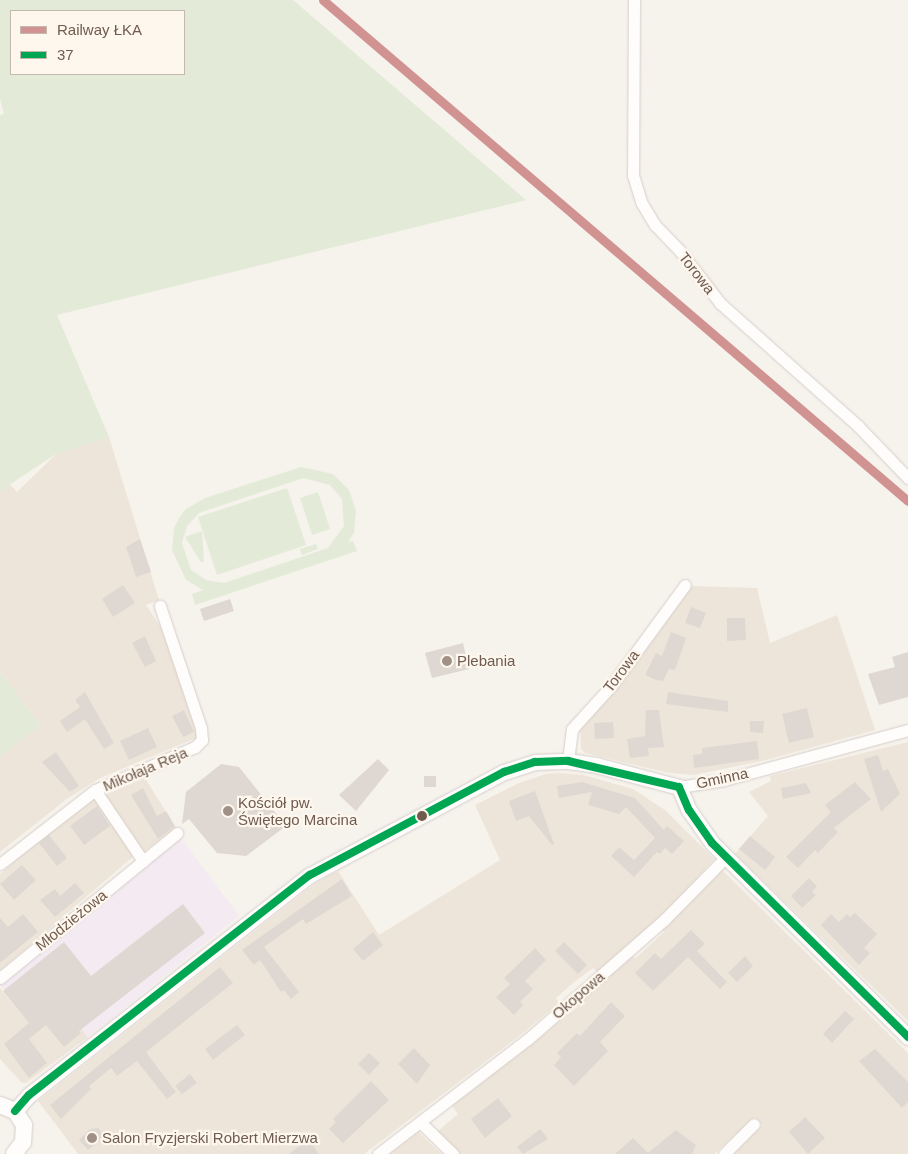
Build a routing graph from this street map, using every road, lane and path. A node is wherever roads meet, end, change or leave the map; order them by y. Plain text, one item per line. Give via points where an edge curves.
1 (634, 0) edge
2 (908, 478) edge
3 (685, 585) dead end
4 (160, 606) dead end
5 (908, 730) edge
6 (568, 761) junction
7 (678, 787) junction
8 (95, 790) junction
9 (177, 834) dead end
10 (726, 857) junction
11 (143, 861) junction
12 (0, 864) edge
13 (0, 978) edge
14 (908, 1037) edge
15 (7, 1108) edge
16 (420, 1122) junction
17 (754, 1124) dead end
18 (17, 1153) edge
19 (378, 1154) edge
20 (453, 1154) edge
21 (724, 1154) edge

1 - 2 street, Torowa via 633,175 640,202 655,225 680,251 720,303 858,426
3 - 6 street, Torowa via 611,686 572,729
4 - 8 street, Mikołaja Reja via 202,728 202,740 195,747
5 - 7 street, Gminna via 724,780
6 - 7 street, Gminna
6 - 15 street, Gminna via 535,762 504,772 310,875 29,1095
7 - 10 street via 700,828
8 - 11 street
8 - 12 street, Mikołaja Reja
9 - 11 street, Młodzieżowa
10 - 14 street
10 - 16 street, Okopowa via 664,920 535,1033
11 - 13 street, Młodzieżowa
15 - 18 main road via 20,1116 25,1133
16 - 19 street, Okopowa
16 - 20 street
17 - 21 street

